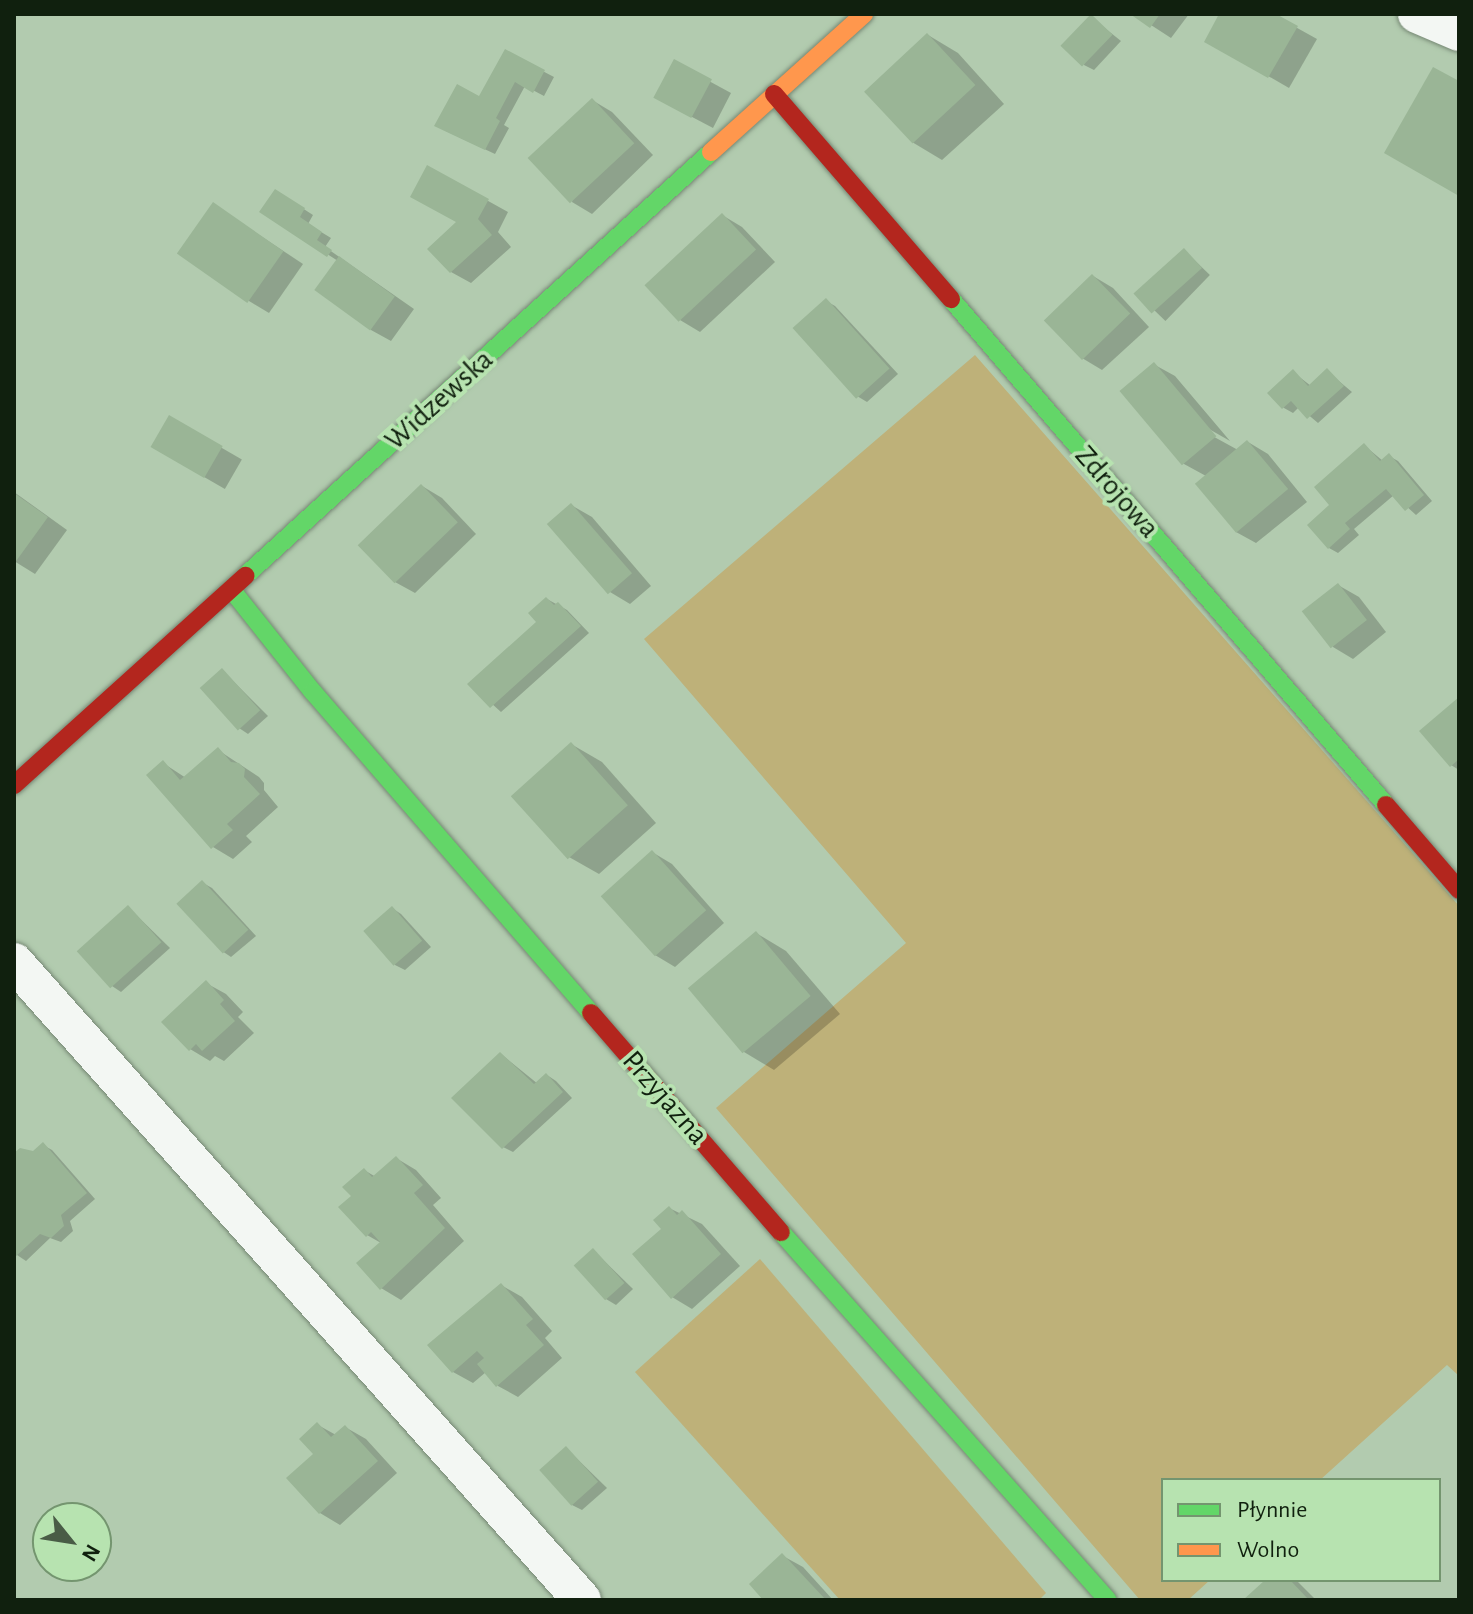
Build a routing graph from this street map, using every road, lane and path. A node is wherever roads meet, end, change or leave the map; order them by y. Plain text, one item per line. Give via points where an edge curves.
1 (864, 14) edge
2 (1417, 14) edge
3 (1459, 32) edge
4 (774, 94) junction
5 (231, 589) junction
6 (14, 785) edge
7 (1459, 890) edge
8 (14, 962) edge
9 (582, 1600) edge
10 (1108, 1600) edge

1 - 4 street, Widzewska
2 - 3 street
4 - 5 street, Widzewska
4 - 7 street, Zdrojowa
5 - 6 street, Widzewska
5 - 10 street, Przyjazna via 313,692 840,1300
8 - 9 street

